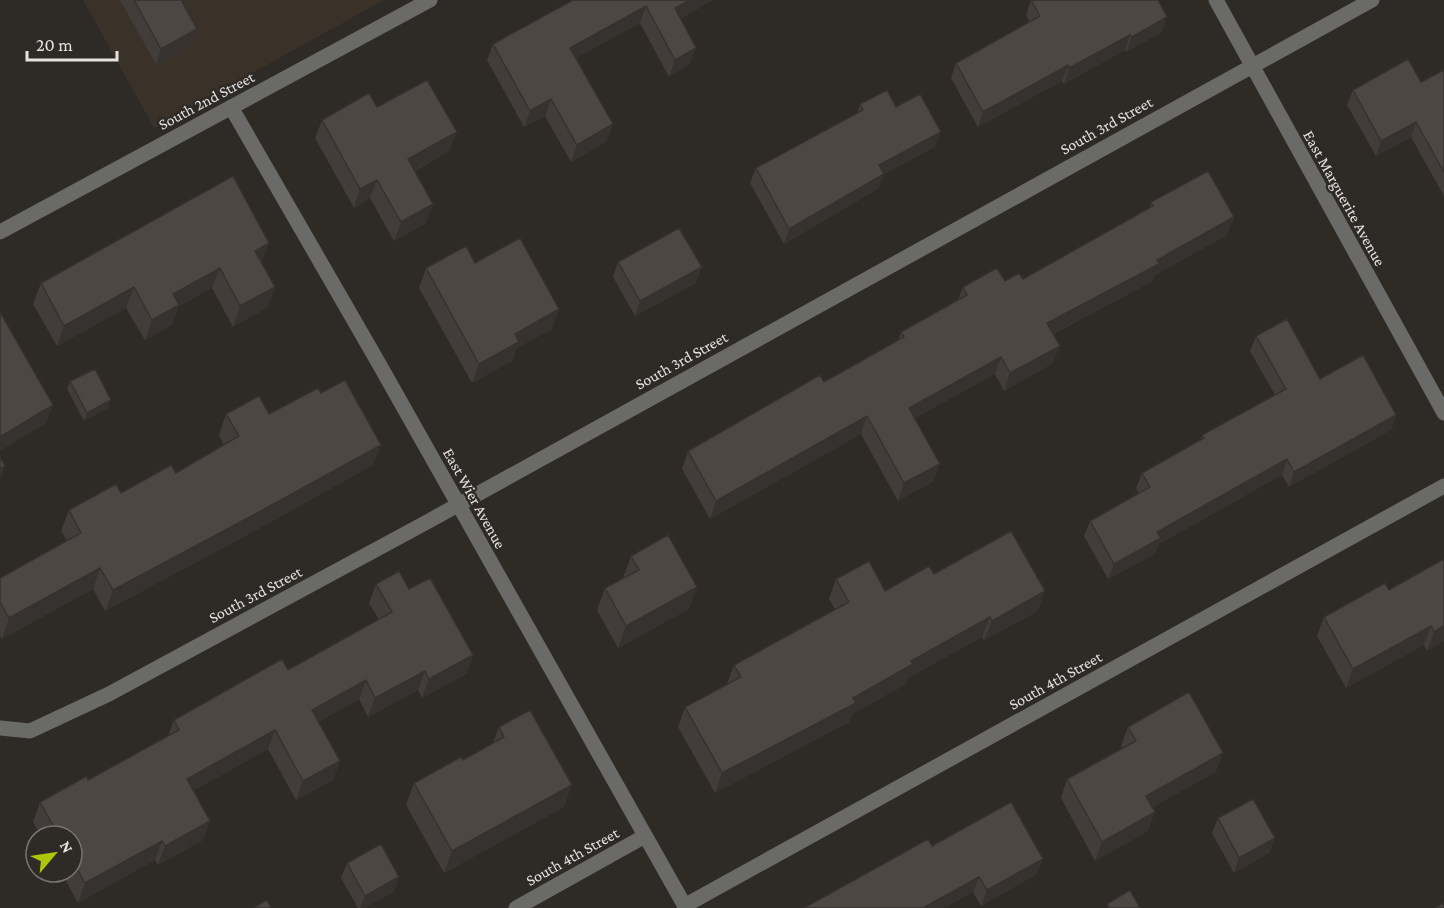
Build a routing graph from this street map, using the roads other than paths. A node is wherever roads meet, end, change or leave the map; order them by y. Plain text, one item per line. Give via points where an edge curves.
1 (430, 0) edge
2 (1216, 0) edge
3 (1372, 0) edge
4 (1252, 65) junction
5 (231, 107) junction
6 (0, 232) edge
7 (1444, 413) edge
8 (1444, 486) edge
9 (458, 505) junction
10 (0, 728) edge
11 (645, 836) junction
12 (685, 907) edge
13 (516, 908) edge

1 - 5 street, South 2nd Street
2 - 4 street, East Marguerite Avenue
3 - 4 street, South 3rd Street
4 - 7 street, East Marguerite Avenue
4 - 9 street, South 3rd Street
5 - 6 street, South 2nd Street
5 - 9 street, East Wier Avenue
8 - 12 street, South 4th Street
9 - 10 street, South 3rd Street via 109,694 30,731
9 - 11 street, East Wier Avenue
11 - 12 street, East Wier Avenue
11 - 13 street, South 4th Street

